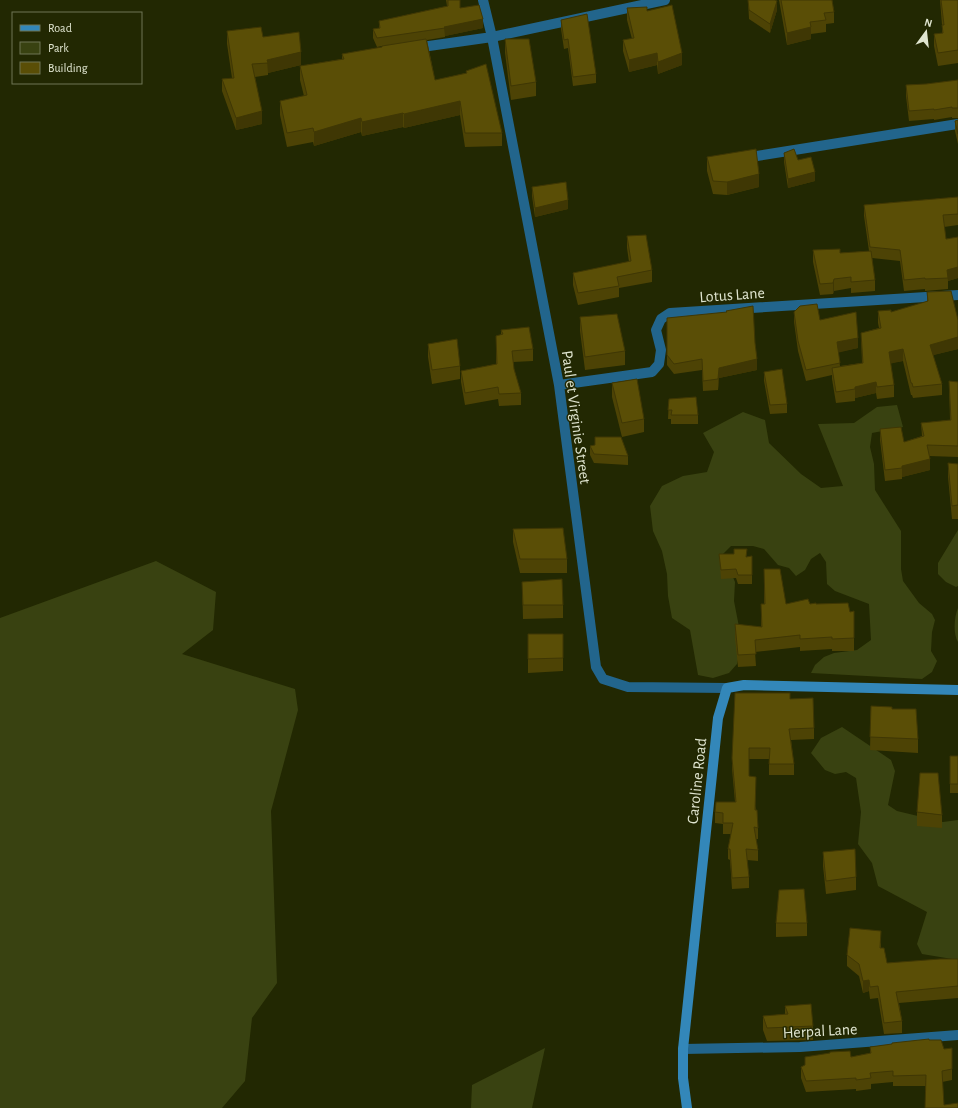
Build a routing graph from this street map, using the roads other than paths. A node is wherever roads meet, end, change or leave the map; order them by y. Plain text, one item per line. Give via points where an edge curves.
1 (483, 0) edge
2 (665, 0) edge
3 (492, 37) junction
4 (405, 49) edge
5 (958, 124) edge
6 (732, 160) edge
7 (958, 294) edge
8 (559, 385) junction
9 (727, 688) junction
10 (958, 690) edge
11 (958, 1035) edge
12 (683, 1049) junction
13 (687, 1108) edge

1 - 3 street, Paul et Virginie Street
2 - 3 street
3 - 4 street
3 - 8 street, Paul et Virginie Street
5 - 6 street
7 - 8 street, Lotus Lane via 670,313 661,319 656,330 661,350 659,364 652,372
8 - 9 street, Paul et Virginie Street via 596,667 603,679 628,687
9 - 10 main road via 744,685
9 - 12 main road, Caroline Road via 718,718
11 - 12 street, Herpal Lane via 800,1047
12 - 13 main road, Caroline Road

